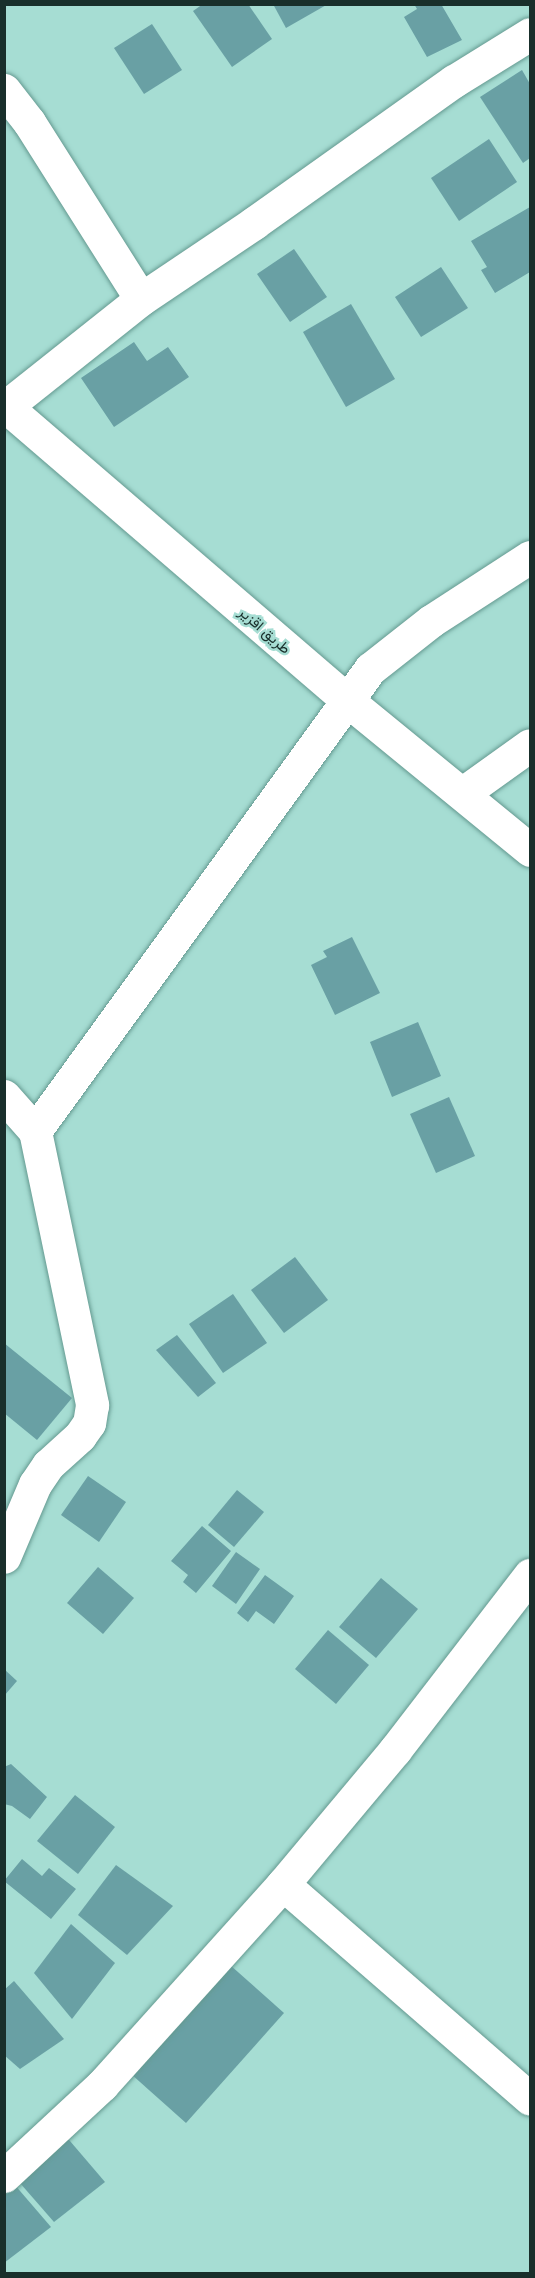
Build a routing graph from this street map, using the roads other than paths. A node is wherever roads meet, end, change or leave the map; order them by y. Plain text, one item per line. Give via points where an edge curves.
1 (531, 34) edge
2 (4, 90) edge
3 (141, 299) junction
4 (5, 406) edge
5 (531, 557) edge
6 (348, 701) junction
7 (531, 745) edge
8 (463, 793) junction
9 (531, 850) edge
10 (4, 1096) edge
11 (35, 1131) junction
12 (4, 1557) edge
13 (531, 1575) edge
14 (283, 1884) junction
15 (531, 2099) edge
16 (4, 2176) edge

1 - 3 street via 454,81
2 - 3 street via 29,122
3 - 4 street
4 - 6 street, طريق اقزير
5 - 6 street via 413,633 370,669
6 - 8 street, طريق اقزير
6 - 11 street
7 - 8 street
8 - 9 street, طريق اقزير
10 - 11 street
11 - 12 street via 92,1405 89,1423 80,1436 48,1465 35,1484
13 - 14 street via 395,1750
14 - 15 street
14 - 16 street via 102,2085

